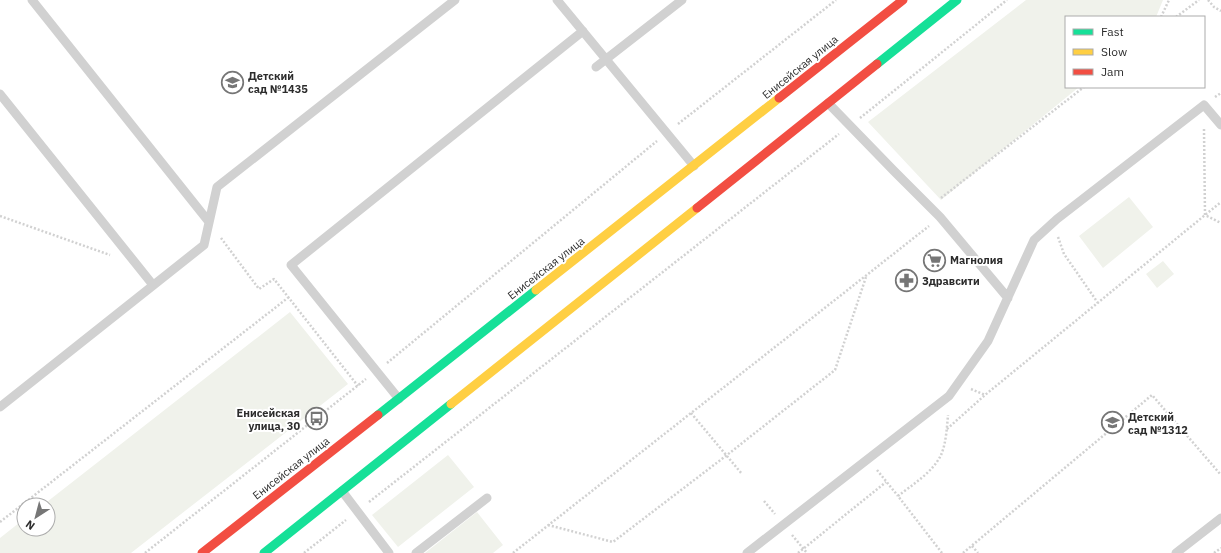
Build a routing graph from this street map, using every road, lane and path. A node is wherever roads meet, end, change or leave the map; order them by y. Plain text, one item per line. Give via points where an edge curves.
1 (32, 0) edge
2 (455, 0) edge
3 (557, 0) edge
4 (682, 0) edge
5 (836, 0) edge
6 (903, 0) edge
7 (957, 0) edge
8 (1007, 0) edge
9 (1169, 0) edge
10 (1199, 0) edge
11 (1208, 0) edge
12 (1221, 11) edge
13 (1161, 16) edge
14 (1177, 16) edge
15 (583, 31) junction
16 (606, 59) junction
17 (596, 66) dead end
18 (1083, 88) edge
19 (0, 94) edge
20 (828, 103) junction
21 (1204, 105) junction
22 (1221, 125) edge
23 (850, 126) junction
24 (667, 133) junction
25 (694, 166) junction
26 (1221, 202) edge
27 (930, 207) junction
28 (1205, 215) junction
29 (0, 216) edge
30 (940, 217) junction
31 (1057, 219) junction
32 (209, 222) junction
33 (1221, 223) edge
34 (137, 265) junction
35 (866, 276) junction
36 (154, 285) junction
37 (289, 297) junction
38 (1008, 298) junction
39 (1098, 303) junction
40 (376, 371) junction
41 (358, 386) junction
42 (949, 396) junction
43 (399, 399) junction
44 (0, 407) edge
45 (691, 413) junction
46 (947, 429) junction
47 (727, 455) junction
48 (868, 459) junction
49 (742, 474) dead end
50 (1221, 476) edge
51 (886, 482) junction
52 (342, 491) junction
53 (898, 496) junction
54 (488, 498) dead end
55 (357, 511) junction
56 (1221, 518) edge
57 (0, 522) edge
58 (548, 525) junction
59 (972, 546) junction
60 (1221, 548) edge
61 (145, 553) edge
62 (202, 553) edge
63 (264, 553) edge
64 (304, 553) edge
65 (389, 553) edge
66 (416, 553) edge
67 (513, 553) edge
68 (747, 553) edge
69 (798, 553) edge
70 (942, 553) edge
71 (963, 553) edge
72 (978, 553) edge
73 (1176, 553) edge
74 (1214, 553) edge

1 - 32 lane
2 - 32 lane via 217,186
3 - 15 lane
4 - 16 lane
5 - 24 path
6 - 25 main road, Енисейская улица
7 - 20 main road
8 - 23 path
9 - 13 path
10 - 14 path
11 - 12 path
15 - 16 lane
15 - 40 lane via 291,265
16 - 17 lane
16 - 24 lane
18 - 27 path
19 - 34 lane
20 - 23 lane
20 - 52 main road
21 - 22 lane
21 - 28 path
21 - 31 lane
23 - 27 lane
23 - 55 path
24 - 25 lane
24 - 40 path
25 - 43 main road, Енисейская улица
26 - 28 path
27 - 30 lane
28 - 33 path
28 - 39 path
29 - 34 path
30 - 35 path
30 - 38 lane
31 - 38 lane via 1034,240
31 - 39 path via 1057,236 1064,254
32 - 36 lane via 204,245
32 - 37 path via 259,289 274,279
34 - 36 lane
35 - 45 path
35 - 47 path via 835,370
36 - 44 lane
37 - 41 path
37 - 57 path
38 - 42 lane via 988,342
39 - 46 path
40 - 41 path
40 - 43 lane
41 - 61 path
42 - 46 path
42 - 48 lane
43 - 62 main road, Енисейская улица
45 - 47 path
45 - 58 path
46 - 53 path via 941,455 930,470
47 - 49 path
47 - 58 path via 612,542
48 - 51 path
48 - 68 lane
50 - 59 path via 1152,395
51 - 53 path
51 - 69 path
52 - 55 lane
52 - 63 main road
53 - 70 path
54 - 66 lane
55 - 64 path
55 - 65 lane
56 - 73 lane
58 - 67 path
59 - 71 path
59 - 72 path
60 - 74 path

